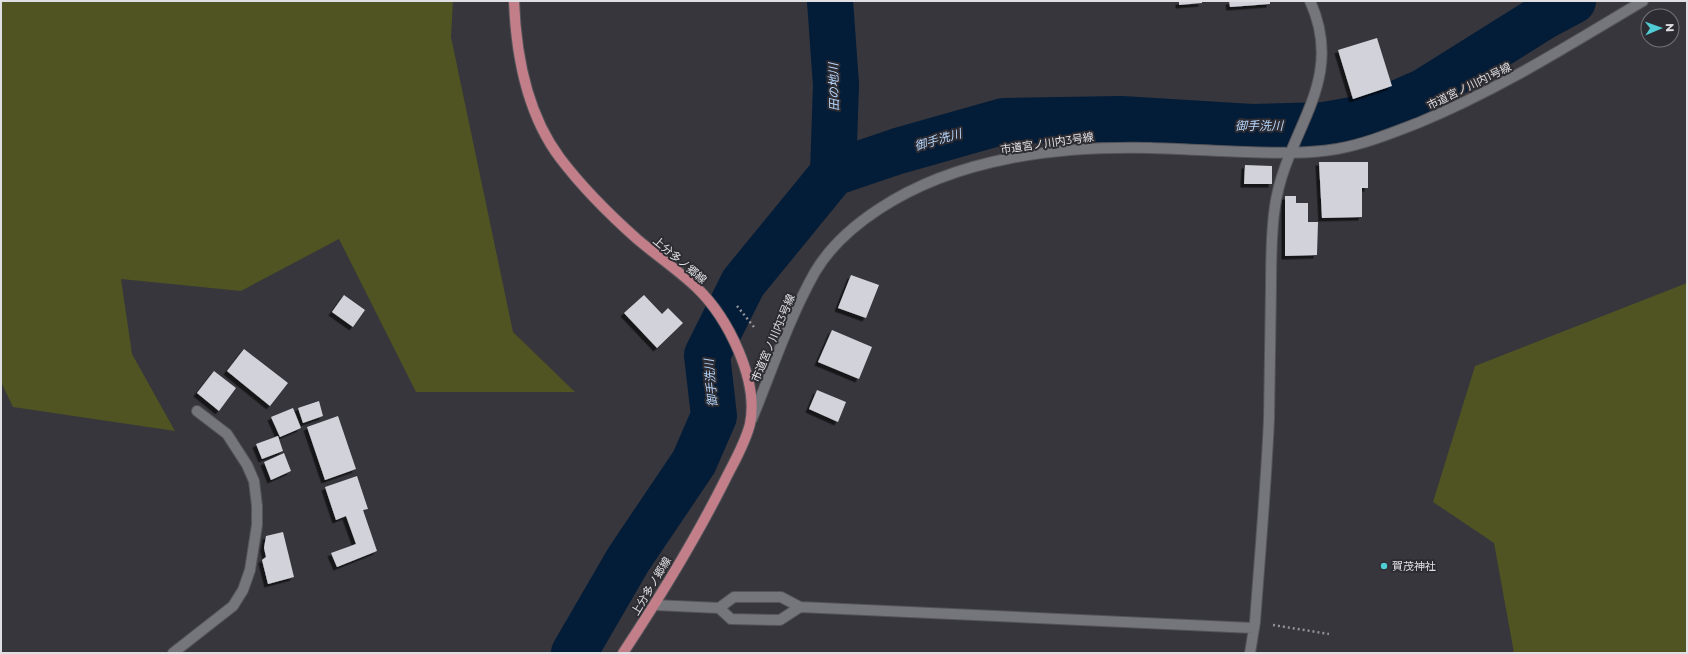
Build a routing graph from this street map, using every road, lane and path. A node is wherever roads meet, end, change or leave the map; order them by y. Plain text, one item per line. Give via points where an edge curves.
1 (514, 1) edge
2 (1310, 1) edge
3 (1643, 1) edge
4 (1290, 153) junction
5 (198, 411) dead end
6 (750, 422) junction
7 (654, 605) junction
8 (800, 607) junction
9 (719, 608) junction
10 (1254, 625) junction
11 (1329, 634) dead end
12 (173, 653) edge
13 (623, 653) edge
14 (1250, 653) edge

1 - 6 main road, 上分多ノ郷線 via 518,49 525,83 535,110 559,157 637,239 697,288 724,323 746,373 751,404
2 - 4 street via 1320,29 1323,54 1320,77
3 - 4 street, 市道宮ノ川内1号線 via 1523,73 1465,103 1364,143 1336,150
4 - 6 street, 市道宮ノ川内3号線 via 1108,147 1075,149 1018,157 956,171 904,193 853,226 816,270 782,343
4 - 10 street via 1275,207 1269,420
5 - 12 street via 227,434 247,465 254,481 258,506 257,525 250,570 244,590 234,606
6 - 7 main road, 上分多ノ郷線 via 746,438 715,500
7 - 9 street
7 - 13 main road, 上分多ノ郷線
8 - 9 street via 781,597 734,597
8 - 9 street via 780,620 731,619
8 - 10 street
10 - 11 path
10 - 14 street

